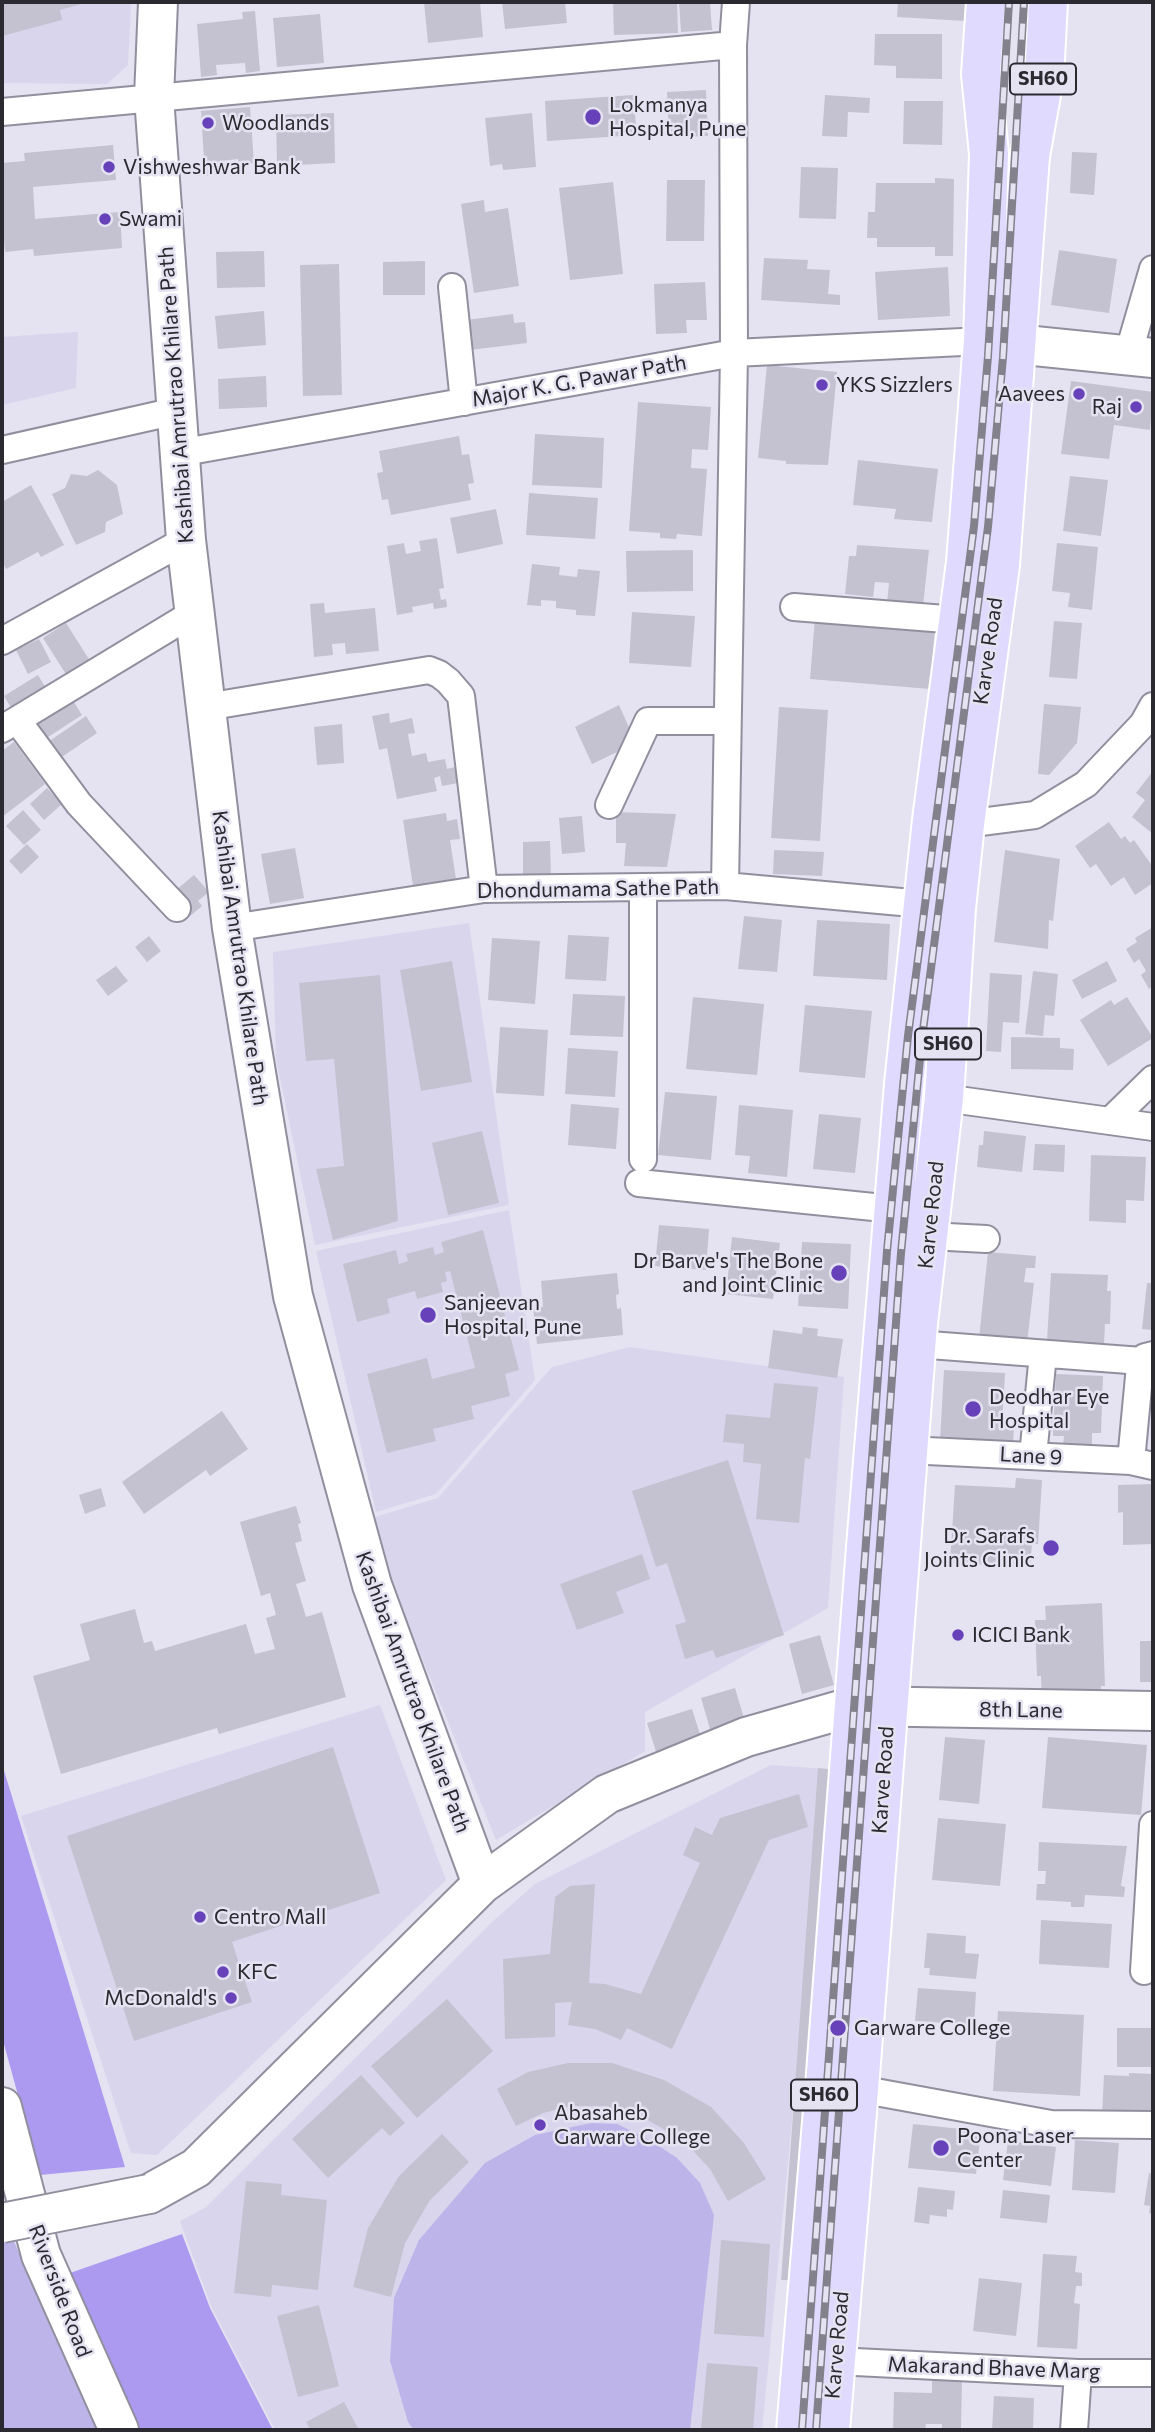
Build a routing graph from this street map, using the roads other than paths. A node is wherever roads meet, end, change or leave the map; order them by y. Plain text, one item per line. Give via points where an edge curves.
1 (158, 2) edge
2 (736, 2) edge
3 (986, 2) edge
4 (1002, 2) edge
5 (1031, 2) edge
6 (1048, 2) edge
7 (733, 45) junction
8 (1012, 76) junction
9 (154, 97) junction
10 (2, 112) edge
11 (989, 154) junction
12 (1030, 156) junction
13 (1153, 269) edge
14 (452, 287) dead end
15 (1000, 342) junction
16 (734, 354) junction
17 (1141, 357) edge
18 (464, 402) junction
19 (176, 411) junction
20 (2, 450) edge
21 (179, 453) junction
22 (186, 540) junction
23 (794, 607) dead end
24 (195, 612) junction
25 (958, 620) junction
26 (2, 641) edge
27 (1153, 706) edge
28 (206, 707) junction
29 (727, 721) junction
30 (9, 725) edge
31 (609, 805) dead end
32 (965, 824) junction
33 (725, 886) junction
34 (643, 887) junction
35 (484, 889) junction
36 (923, 904) junction
37 (177, 908) dead end
38 (232, 928) junction
39 (1153, 1079) edge
40 (944, 1098) junction
41 (1110, 1121) junction
42 (1153, 1127) edge
43 (894, 1209) junction
44 (929, 1236) junction
45 (986, 1239) dead end
46 (916, 1344) junction
47 (1043, 1354) junction
48 (1148, 1358) edge
49 (907, 1450) junction
50 (1033, 1456) junction
51 (1142, 1463) edge
52 (872, 1707) junction
53 (1153, 1711) edge
54 (1153, 1825) edge
55 (482, 1884) junction
56 (1144, 1971) dead end
57 (859, 2089) junction
58 (2, 2106) edge
59 (1153, 2125) edge
60 (2, 2223) edge
61 (835, 2361) junction
62 (1153, 2373) edge
63 (1078, 2374) junction
64 (119, 2430) edge
65 (796, 2430) edge
66 (830, 2430) edge
67 (1074, 2430) edge

1 - 9 street, Kashibai Amrutrao Khilare Path
2 - 7 street
3 - 11 main road, Karve Road / SH60 via 981,74
4 - 8 main road
5 - 8 main road
6 - 12 main road, Karve Road / SH60 via 1044,78
7 - 9 street
7 - 16 street
8 - 11 main road
8 - 12 main road
9 - 10 street
9 - 19 street, Kashibai Amrutrao Khilare Path
11 - 15 main road, Karve Road / SH60
12 - 15 main road, Karve Road / SH60
13 - 17 street
14 - 18 street
15 - 16 street, Major K. G. Pawar Path
15 - 17 street
15 - 25 main road, Karve Road / SH60
15 - 32 main road, Karve Road / SH60 via 1000,565
16 - 18 street, Major K. G. Pawar Path
16 - 29 street
18 - 21 street, Major K. G. Pawar Path
19 - 20 street
19 - 21 street, Kashibai Amrutrao Khilare Path
21 - 22 street, Kashibai Amrutrao Khilare Path
22 - 24 street, Kashibai Amrutrao Khilare Path
22 - 26 street
23 - 25 street
24 - 28 street, Kashibai Amrutrao Khilare Path
24 - 30 street
25 - 36 main road, Karve Road / SH60
27 - 32 street via 1143,724 1086,784 1035,815
28 - 35 street via 429,670 439,674 461,696
28 - 38 street, Kashibai Amrutrao Khilare Path
29 - 31 street via 648,721
29 - 33 street
30 - 37 street
32 - 40 main road, Karve Road / SH60
33 - 34 street, Dhondumama Sathe Path
33 - 36 street, Dhondumama Sathe Path
34 - 35 street, Dhondumama Sathe Path
34 - 43 street via 641,1171
35 - 38 street, Dhondumama Sathe Path
36 - 43 main road, Karve Road / SH60
38 - 55 street, Kashibai Amrutrao Khilare Path via 293,1296 372,1585
39 - 41 street
40 - 41 street
40 - 44 main road, Karve Road / SH60
41 - 42 street
43 - 52 main road, Karve Road / SH60
44 - 45 street
44 - 46 main road, Karve Road / SH60
46 - 47 street
46 - 49 main road, Karve Road / SH60
47 - 48 street
47 - 50 street
48 - 51 street via 1140,1366
49 - 50 street, Lane 9
49 - 52 main road, Karve Road / SH60
50 - 51 street, Lane 9
52 - 53 street, 8th Lane
52 - 55 street, 8th Lane via 746,1737 607,1794
52 - 57 main road, Karve Road / SH60
52 - 65 main road, Karve Road / SH60
54 - 56 street
55 - 60 street, 8th Lane, bridge via 196,2168 149,2194
57 - 59 street via 1051,2124
57 - 61 main road, Karve Road / SH60
58 - 64 street, Riverside Road via 41,2255
61 - 63 street, Makarand Bhave Marg
61 - 66 main road, Karve Road / SH60
62 - 63 street, Makarand Bhave Marg
63 - 67 street

